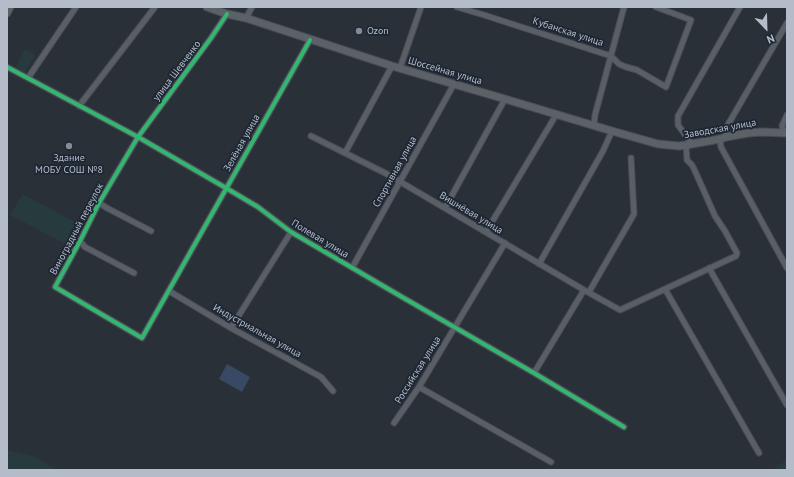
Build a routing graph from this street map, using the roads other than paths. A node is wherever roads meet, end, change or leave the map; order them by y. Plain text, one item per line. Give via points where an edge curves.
1 (10, 7) edge
2 (76, 7) edge
3 (155, 7) edge
4 (207, 7) edge
5 (252, 7) edge
6 (421, 7) edge
7 (457, 7) edge
8 (624, 7) edge
9 (656, 7) edge
10 (740, 7) edge
11 (7, 13) edge
12 (227, 14) junction
13 (246, 18) junction
14 (787, 23) edge
15 (310, 40) junction
16 (611, 56) junction
17 (7, 67) edge
18 (396, 67) junction
19 (28, 78) junction
20 (454, 84) junction
21 (505, 99) junction
22 (79, 106) junction
23 (556, 114) junction
24 (787, 115) edge
25 (594, 126) junction
26 (612, 131) junction
27 (785, 132) edge
28 (138, 136) junction
29 (311, 136) dead end
30 (723, 138) junction
31 (686, 145) junction
32 (345, 153) junction
33 (632, 158) dead end
34 (400, 181) junction
35 (226, 188) junction
36 (99, 203) junction
37 (445, 208) junction
38 (151, 231) dead end
39 (291, 232) junction
40 (486, 232) junction
41 (80, 241) junction
42 (505, 243) junction
43 (539, 264) junction
44 (352, 268) junction
45 (709, 268) junction
46 (787, 268) edge
47 (134, 273) dead end
48 (665, 288) junction
49 (169, 291) junction
50 (586, 291) junction
51 (454, 327) junction
52 (231, 328) junction
53 (142, 338) joint
54 (534, 373) junction
55 (419, 387) junction
56 (333, 391) dead end
57 (787, 405) edge
58 (394, 423) dead end
59 (624, 427) dead end
60 (759, 453) dead end
61 (551, 462) dead end

1 - 11 main road
2 - 19 street
3 - 22 street
4 - 12 main road, Шоссейная улица
5 - 13 street
6 - 18 street
7 - 16 street, Кубанская улица
8 - 16 street
9 - 16 street, Кубанская улица via 691,20 666,87 637,70 619,64
10 - 31 street via 678,116 678,125
12 - 13 main road, Шоссейная улица
12 - 28 street, улица Шевченко
13 - 15 main road, Шоссейная улица
14 - 30 street via 726,128
15 - 18 main road, Шоссейная улица
15 - 35 street, Зелёная улица
16 - 25 street
17 - 19 street, Полевая улица
18 - 20 main road, Шоссейная улица
18 - 32 street
19 - 22 street, Полевая улица
20 - 21 main road, Шоссейная улица
20 - 34 street, Спортивная улица
21 - 23 main road, Шоссейная улица
21 - 37 street
22 - 28 street, Полевая улица
23 - 25 main road, Шоссейная улица
23 - 40 street
24 - 27 street via 782,126
25 - 26 main road, Шоссейная улица
26 - 31 main road, Шоссейная улица via 658,144
26 - 43 street via 603,152
27 - 30 main road, Заводская улица via 748,133
28 - 35 street, Полевая улица
28 - 36 street, Виноградный переулок
29 - 32 street, Вишнёвая улица
30 - 31 main road, Заводская улица
30 - 46 street via 720,147
31 - 45 street via 687,160 693,167 714,216 737,253 736,256
32 - 34 street, Вишнёвая улица
33 - 50 street via 634,214
34 - 37 street, Вишнёвая улица
34 - 44 street, Спортивная улица
35 - 39 street, Полевая улица via 258,207
35 - 49 street, Зелёная улица
36 - 38 street
36 - 41 street, Виноградный переулок
37 - 40 street, Вишнёвая улица
39 - 44 street, Полевая улица
39 - 52 street
40 - 42 street, Вишнёвая улица
41 - 47 street via 85,247
41 - 53 street, Виноградный переулок via 55,287
42 - 43 street, Вишнёвая улица
42 - 51 street, Российская улица
43 - 50 street, Вишнёвая улица
44 - 51 street, Полевая улица
45 - 48 street
45 - 57 street
48 - 50 street, Вишнёвая улица via 620,310
48 - 60 street
49 - 52 street, Индустриальная улица
49 - 53 street, Зелёная улица
50 - 54 street
51 - 54 street, Полевая улица
51 - 55 street, Российская улица
52 - 56 street, Индустриальная улица via 322,377
54 - 59 street, Полевая улица
55 - 58 street, Российская улица
55 - 61 street

